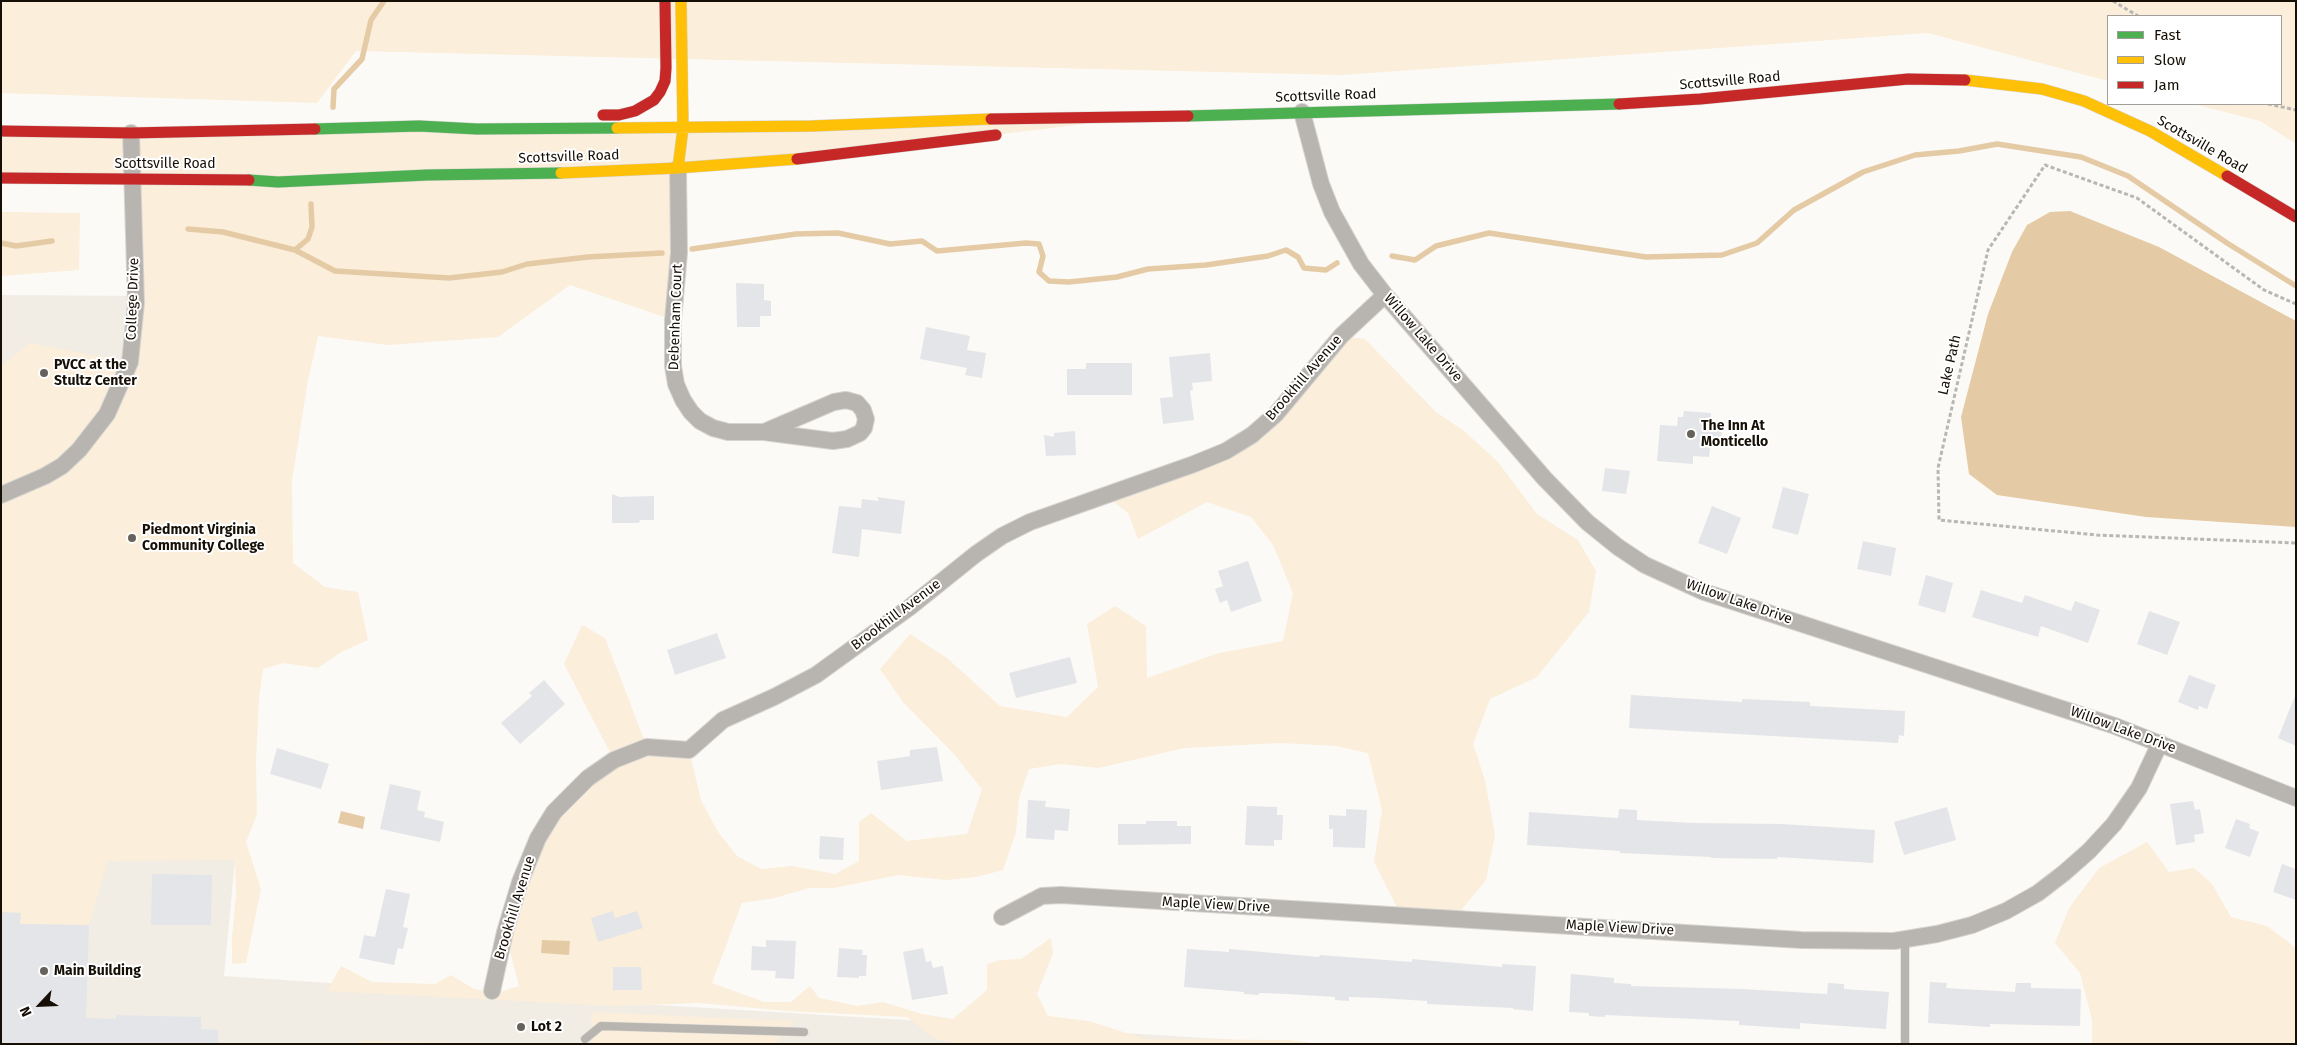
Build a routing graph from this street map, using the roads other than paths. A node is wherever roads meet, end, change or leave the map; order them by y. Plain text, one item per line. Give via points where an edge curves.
1 (665, 1) edge
2 (681, 1) edge
3 (1302, 112) junction
4 (592, 116) dead end
5 (565, 117) dead end
6 (1134, 118) junction
7 (419, 126) junction
8 (683, 128) junction
9 (1040, 130) dead end
10 (1, 131) edge
11 (131, 133) junction
12 (1012, 133) dead end
13 (678, 168) junction
14 (1, 178) edge
15 (132, 178) junction
16 (2296, 217) edge
17 (1385, 295) junction
18 (764, 432) junction
19 (1, 495) edge
20 (2160, 743) junction
21 (2296, 798) edge
22 (1002, 916) dead end
23 (1905, 939) junction
24 (492, 991) dead end
25 (804, 1032) dead end
26 (585, 1039) dead end
27 (1905, 1044) edge

1 - 4 main road via 666,68 660,92 654,100 635,111
2 - 8 main road
3 - 6 main road, Scottsville Road
3 - 16 main road, Scottsville Road via 1700,100 1908,79 2004,83 2042,89 2110,112 2150,131
3 - 17 street, Willow Lake Drive via 1332,212 1360,264
5 - 7 main road
6 - 8 main road, Scottsville Road
6 - 9 main road, Scottsville Road
7 - 8 main road, Scottsville Road via 477,129
7 - 11 main road, Scottsville Road
8 - 13 main road
10 - 11 main road, Scottsville Road
11 - 15 street, College Drive
12 - 13 main road, Scottsville Road via 823,157
13 - 15 main road, Scottsville Road via 278,182
13 - 18 street, Debenham Court via 679,253 672,366 676,384 691,412 713,428 728,432
14 - 15 main road, Scottsville Road
15 - 19 street, College Drive via 136,303 130,362 120,389 97,429 68,460 45,476
17 - 20 street, Willow Lake Drive via 1545,479 1587,522 1646,564 1710,594 1922,661
17 - 24 street, Brookhill Avenue via 1341,336 1276,414 1226,451 1030,522 1002,536 816,675 722,720 689,750 647,747 614,760 588,778 554,812 538,838 520,882
18 - 18 street, Debenham Court via 833,441 860,433 866,419 857,403 846,400
20 - 21 street, Willow Lake Drive
20 - 23 street, Maple View Drive via 2139,788 2114,824 2064,874 2006,911 1946,932
22 - 23 street, Maple View Drive via 1042,896 1061,895 1801,940 1864,942
23 - 27 lane
25 - 26 lane via 600,1026

